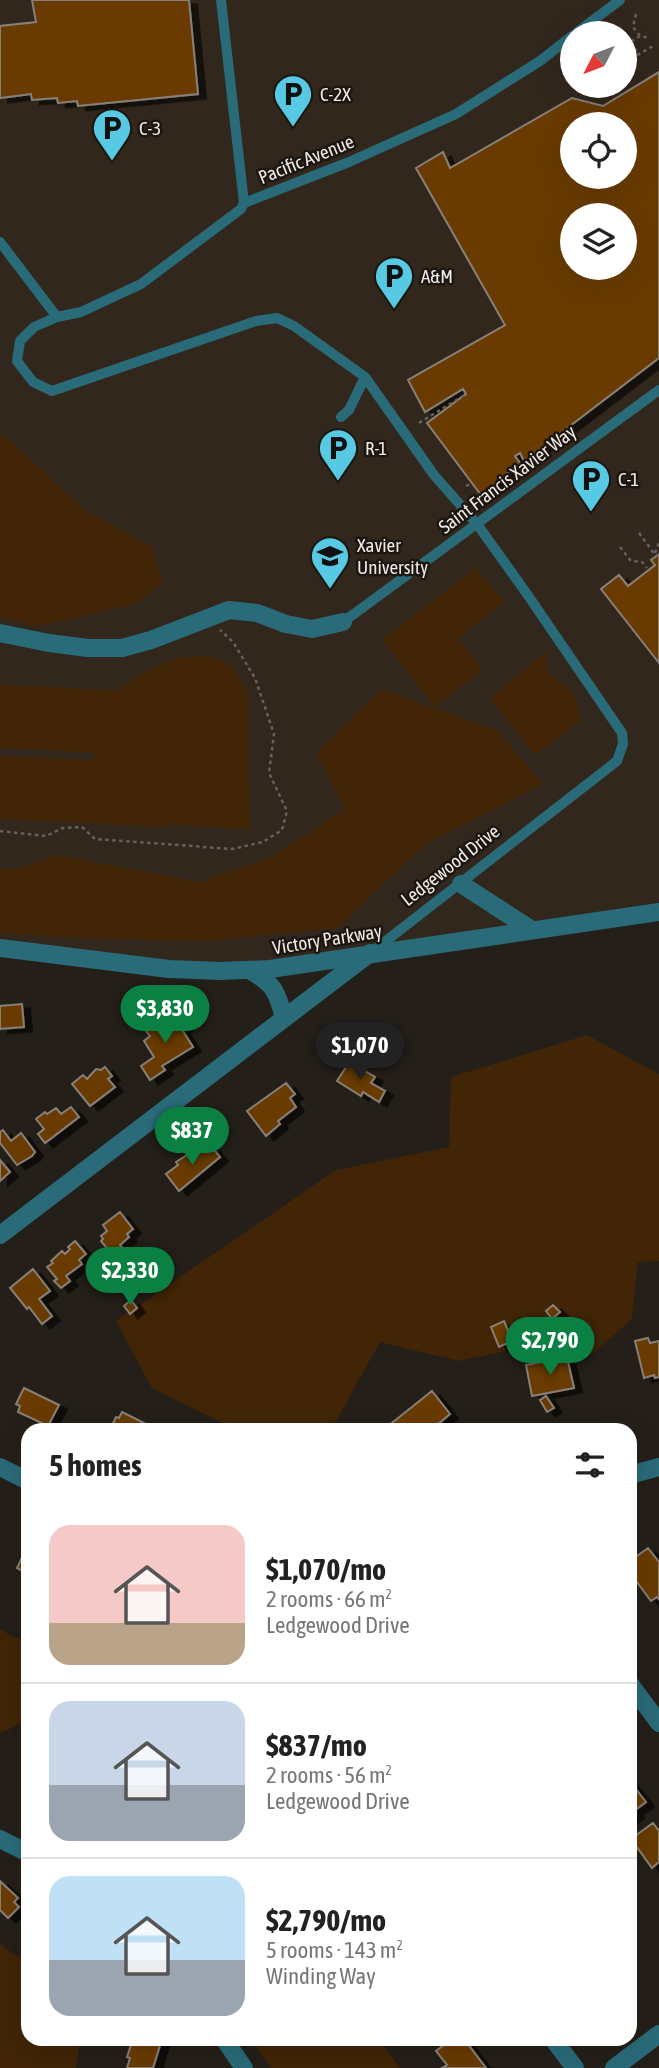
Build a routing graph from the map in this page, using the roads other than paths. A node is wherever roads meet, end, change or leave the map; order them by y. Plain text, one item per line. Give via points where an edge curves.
1 (221, 0) edge
2 (620, 0) edge
3 (592, 21) edge
4 (560, 46) edge
5 (244, 203) junction
6 (0, 242) edge
7 (57, 317) junction
8 (365, 377) junction
9 (659, 390) edge
10 (341, 417) dead end
11 (477, 524) junction
12 (343, 622) joint
13 (0, 633) edge
14 (461, 884) junction
15 (659, 912) edge
16 (532, 930) junction
17 (0, 948) edge
18 (370, 953) junction
19 (249, 970) junction
20 (284, 1018) junction
21 (0, 1235) edge
22 (0, 1467) edge
23 (659, 1467) edge
24 (637, 1473) edge
25 (21, 1478) edge
26 (637, 1693) edge
27 (659, 1723) edge
28 (0, 1839) edge
29 (21, 1850) edge
30 (659, 2034) edge
31 (229, 2046) edge
32 (558, 2046) edge
33 (244, 2068) edge
34 (575, 2068) edge
35 (614, 2068) edge

1 - 5 lane
2 - 3 lane, Pacific Avenue
4 - 5 lane, Pacific Avenue via 456,114
5 - 7 lane, Pacific Avenue via 141,284 80,312
6 - 7 lane
7 - 8 lane, Pacific Avenue via 34,327 20,341 17,361 33,382 52,391 256,321 277,318
8 - 10 lane
8 - 11 lane via 434,475
9 - 11 lane, Saint Francis Xavier Way
11 - 12 lane, Saint Francis Xavier Way
11 - 14 lane, Ledgewood Drive via 622,733 623,744 617,761
12 - 13 street via 312,629 229,610 121,648 88,648
14 - 16 street
14 - 18 lane, Ledgewood Drive
15 - 16 street, Victory Parkway
16 - 18 street, Victory Parkway
17 - 19 street, Victory Parkway via 169,969
18 - 19 street, Victory Parkway
18 - 20 street, Ledgewood Drive
19 - 20 street via 278,993
20 - 21 street, Ledgewood Drive
22 - 25 street
23 - 24 street
26 - 27 street
28 - 29 street
30 - 35 street
31 - 33 street
32 - 34 street

